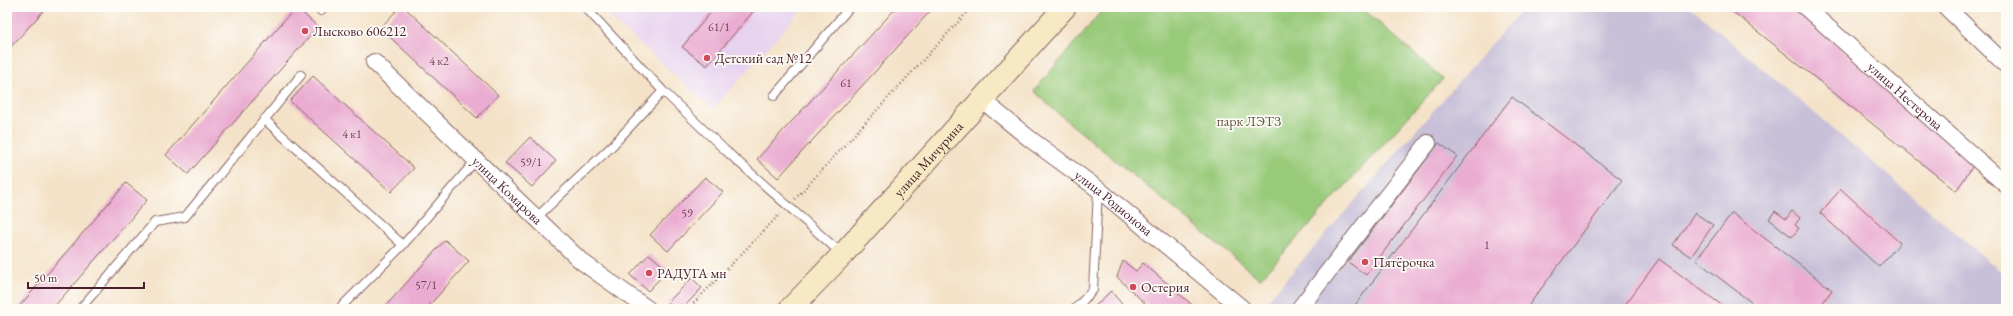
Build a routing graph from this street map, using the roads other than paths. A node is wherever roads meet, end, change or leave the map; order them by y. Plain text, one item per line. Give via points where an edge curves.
1 (585, 7) edge
2 (850, 7) edge
3 (1065, 7) edge
4 (1805, 7) edge
5 (1946, 7) edge
6 (374, 62) dead end
7 (2006, 65) edge
8 (301, 75) dead end
9 (663, 91) junction
10 (774, 96) dead end
11 (982, 100) junction
12 (264, 119) junction
13 (1428, 143) dead end
14 (475, 160) junction
15 (2006, 185) edge
16 (1098, 189) junction
17 (536, 218) junction
18 (403, 246) junction
19 (843, 254) junction
20 (340, 308) edge
21 (80, 309) edge
22 (648, 309) edge
23 (790, 309) edge
24 (1075, 309) edge
25 (1243, 309) edge
26 (1299, 309) edge

1 - 9 lane
2 - 10 lane
3 - 11 main road, улица Мичурина
4 - 15 street, улица Нестерова
5 - 7 street
6 - 14 street, улица Комарова
8 - 12 lane
9 - 17 lane via 612,146
9 - 19 lane via 725,150
11 - 16 street, улица Родионова
11 - 19 main road, улица Мичурина
12 - 18 lane
12 - 21 lane via 185,217 155,222
13 - 26 street
14 - 17 street, улица Комарова
14 - 18 lane
16 - 24 lane via 1093,290
16 - 25 street, улица Родионова
17 - 22 street, улица Комарова via 580,261
18 - 20 lane
19 - 23 main road, улица Мичурина

